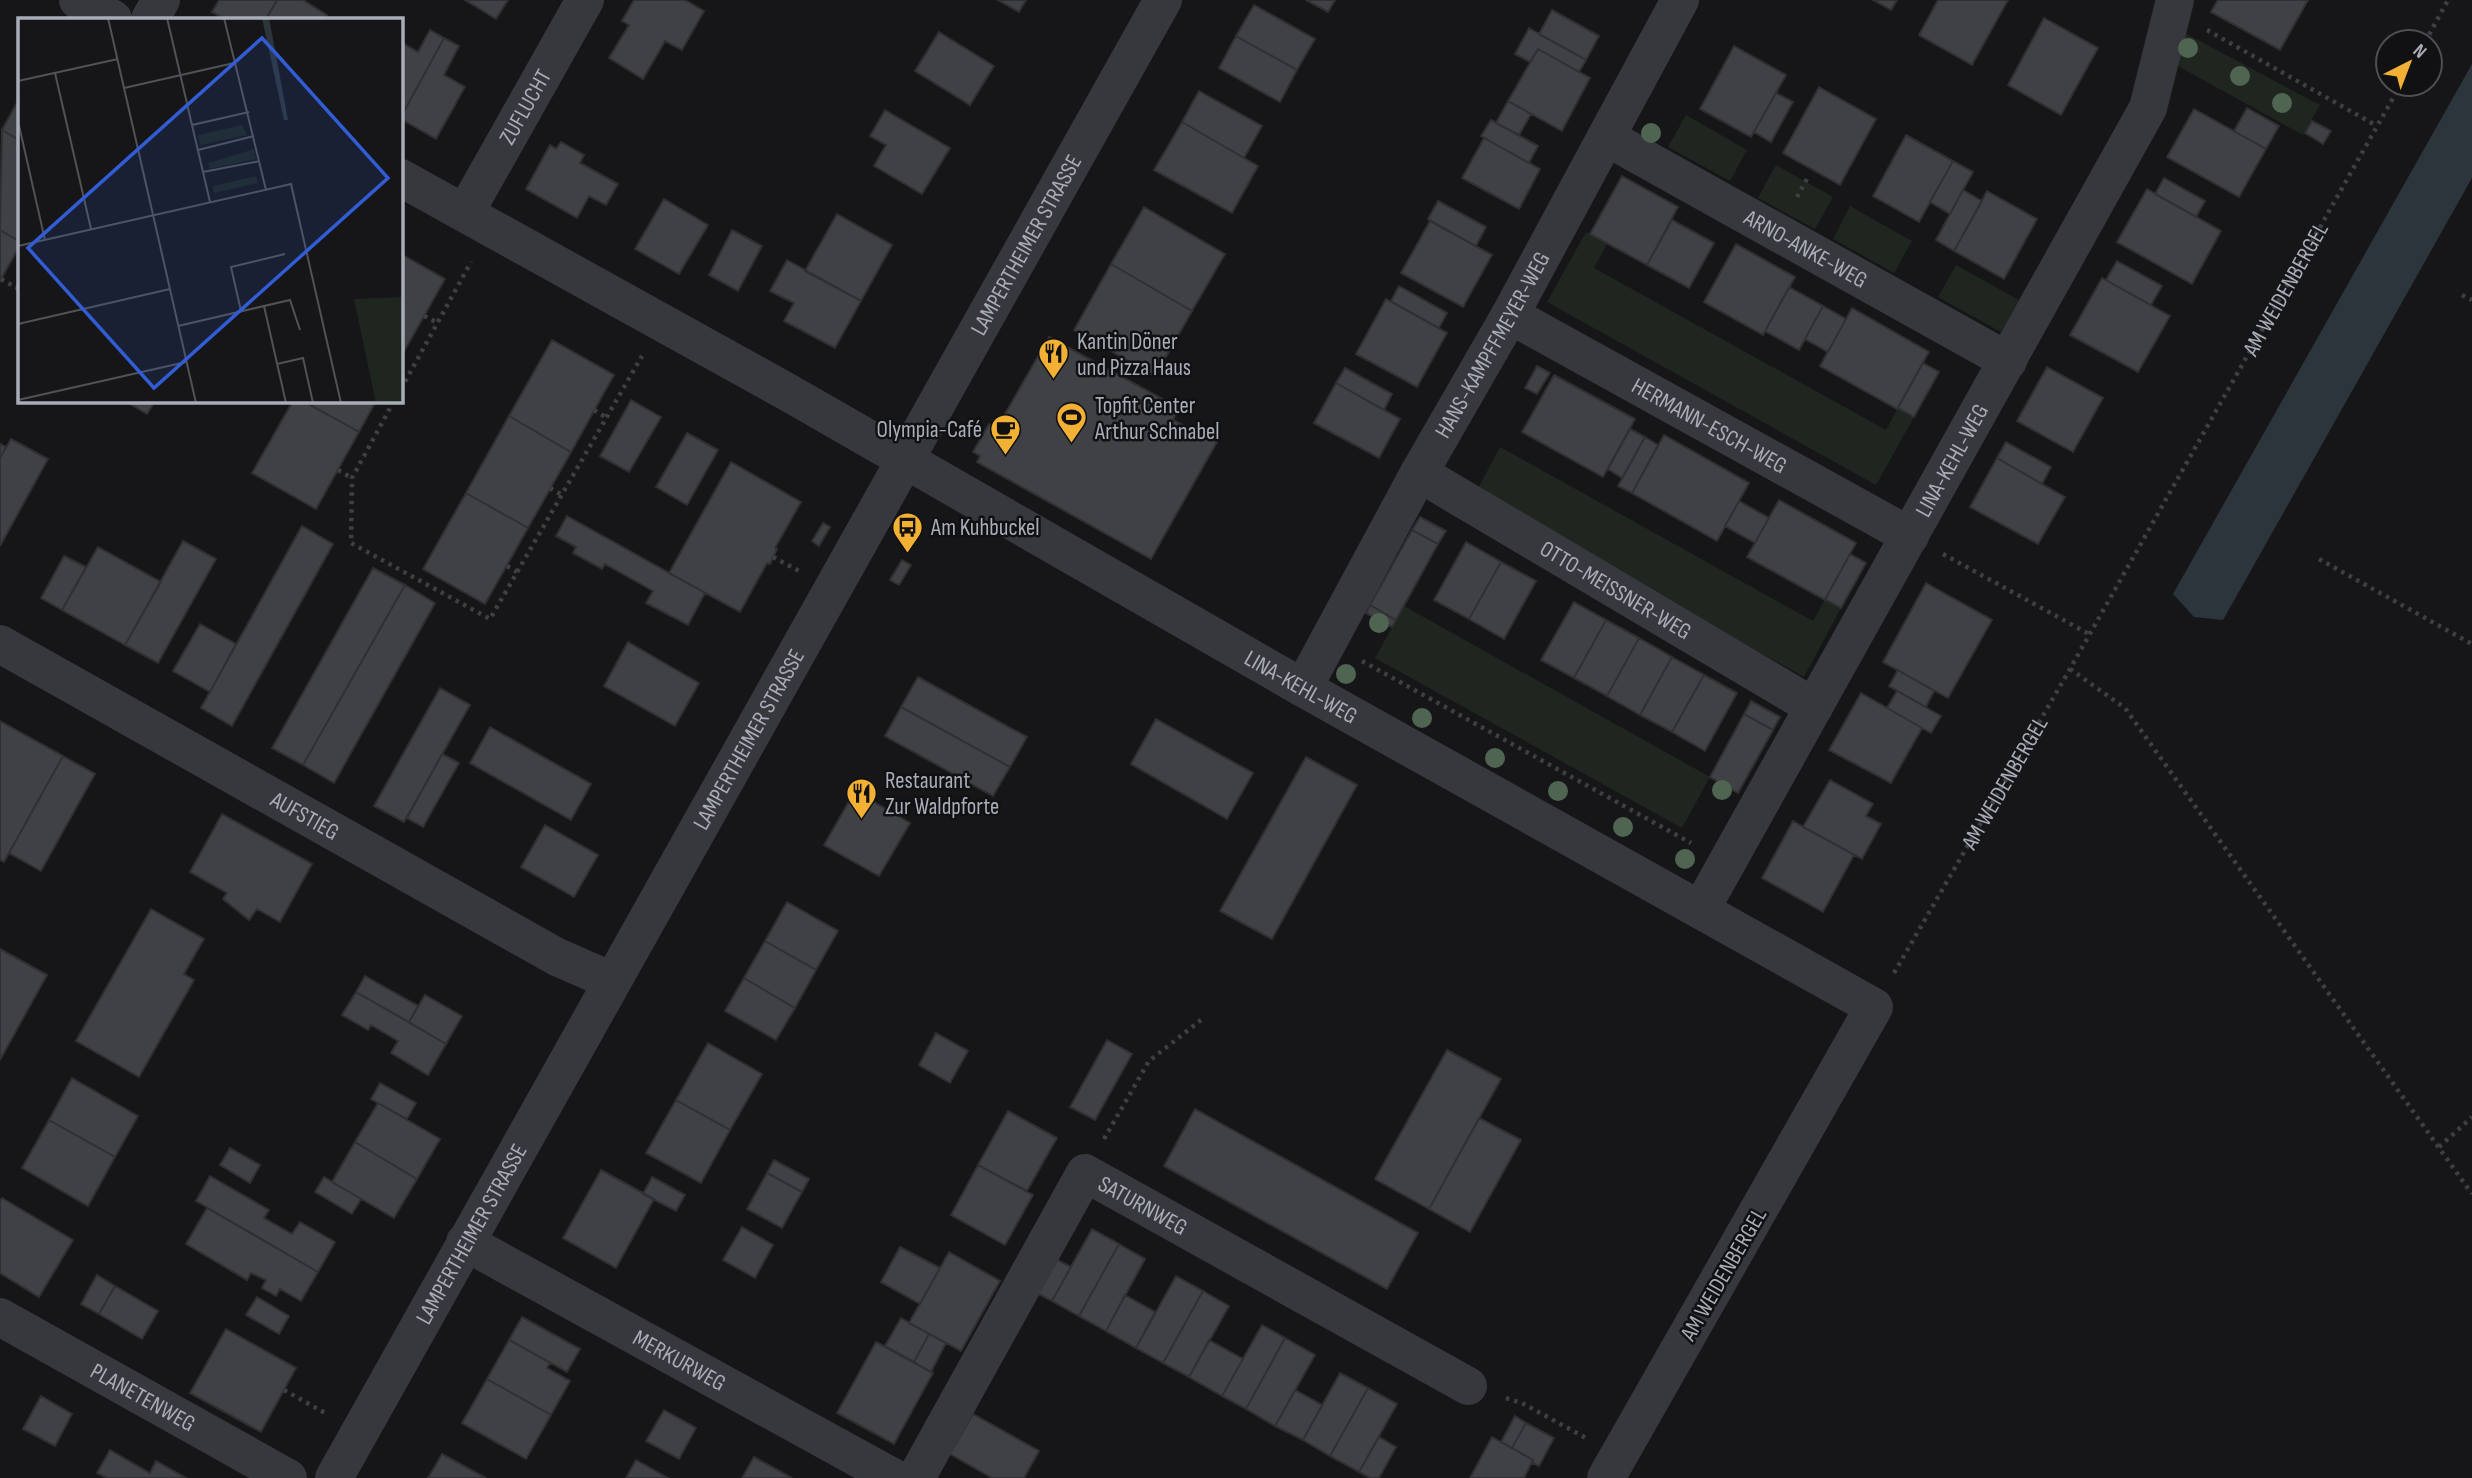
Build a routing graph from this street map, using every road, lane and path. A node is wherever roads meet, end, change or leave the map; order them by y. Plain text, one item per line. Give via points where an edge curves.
1 (78, 0) edge
2 (161, 0) edge
3 (584, 0) edge
4 (1163, 0) edge
5 (1680, 0) edge
6 (2448, 0) edge
7 (2185, 12) edge
8 (111, 18) edge
9 (151, 18) edge
10 (2433, 28) edge
11 (2393, 98) edge
12 (2377, 127) junction
13 (1606, 137) junction
14 (402, 179) edge
15 (478, 220) junction
16 (1, 279) edge
17 (18, 286) edge
18 (2462, 295) dead end
19 (2472, 300) edge
20 (1510, 315) junction
21 (424, 316) dead end
22 (438, 323) junction
23 (661, 323) junction
24 (2008, 361) junction
25 (402, 387) edge
26 (393, 402) edge
27 (594, 410) dead end
28 (607, 418) junction
29 (906, 460) junction
30 (338, 470) dead end
31 (1419, 472) junction
32 (352, 478) junction
33 (550, 488) dead end
34 (562, 495) junction
35 (1909, 536) junction
36 (773, 556) dead end
37 (2319, 559) dead end
38 (507, 566) dead end
39 (799, 571) dead end
40 (517, 572) junction
41 (2090, 634) junction
42 (1327, 642) junction
43 (0, 644) edge
44 (2472, 644) edge
45 (2070, 669) junction
46 (1303, 688) junction
47 (1814, 707) junction
48 (1726, 863) junction
49 (1700, 909) junction
50 (612, 981) junction
51 (1874, 1007) junction
52 (1201, 1020) dead end
53 (2472, 1117) edge
54 (2439, 1147) junction
55 (1085, 1173) junction
56 (2472, 1194) edge
57 (465, 1242) junction
58 (0, 1317) edge
59 (1468, 1386) joint
60 (284, 1390) dead end
61 (325, 1413) dead end
62 (1612, 1467) edge
63 (288, 1478) edge
64 (334, 1478) edge
65 (894, 1478) edge
66 (916, 1478) edge

1 - 8 street
2 - 9 street
3 - 15 street, ZUFLUCHT
4 - 29 street, LAMPERTHEIMER STRASSE
5 - 13 street, HANS-KAMPFFMEYER-WEG
6 - 10 path
7 - 12 path
7 - 24 street, LINA-KEHL-WEG via 2148,108
11 - 12 path, AM WEIDENBERGEL
12 - 41 path, AM WEIDENBERGEL
13 - 20 street, HANS-KAMPFFMEYER-WEG
13 - 24 street, ARNO-ANKE-WEG
14 - 15 street
15 - 22 path
15 - 23 street
16 - 17 path
18 - 19 path
20 - 31 street, HANS-KAMPFFMEYER-WEG
20 - 35 street, HERMANN-ESCH-WEG
21 - 22 path
22 - 25 path
23 - 28 path
23 - 29 street
24 - 35 street, LINA-KEHL-WEG
26 - 32 path
27 - 28 path
28 - 34 path
29 - 46 street, LINA-KEHL-WEG
29 - 50 street, LAMPERTHEIMER STRASSE
30 - 32 path
31 - 42 street, HANS-KAMPFFMEYER-WEG
31 - 47 street, OTTO-MEISSNER-WEG
32 - 40 path via 351,542 490,619
33 - 34 path
34 - 40 path
35 - 41 path
35 - 47 street, LINA-KEHL-WEG
36 - 39 path
37 - 44 path
38 - 40 path
41 - 45 path, AM WEIDENBERGEL
42 - 46 street, HANS-KAMPFFMEYER-WEG
42 - 48 path
43 - 50 street, AUFSTIEG via 557,957
45 - 51 path, AM WEIDENBERGEL
45 - 54 path via 2125,708
46 - 49 street, LINA-KEHL-WEG
47 - 48 street, LINA-KEHL-WEG
48 - 49 street, LINA-KEHL-WEG
49 - 51 street, LINA-KEHL-WEG
50 - 57 street, LAMPERTHEIMER STRASSE
51 - 62 street, AM WEIDENBERGEL
52 - 55 path via 1149,1060
53 - 54 path
54 - 56 path
55 - 59 street, SATURNWEG
55 - 66 street, SATURNWEG
57 - 64 street, LAMPERTHEIMER STRASSE
57 - 65 street, MERKURWEG
58 - 63 street, PLANETENWEG
59 - 62 path via 1522,1404
60 - 61 path

